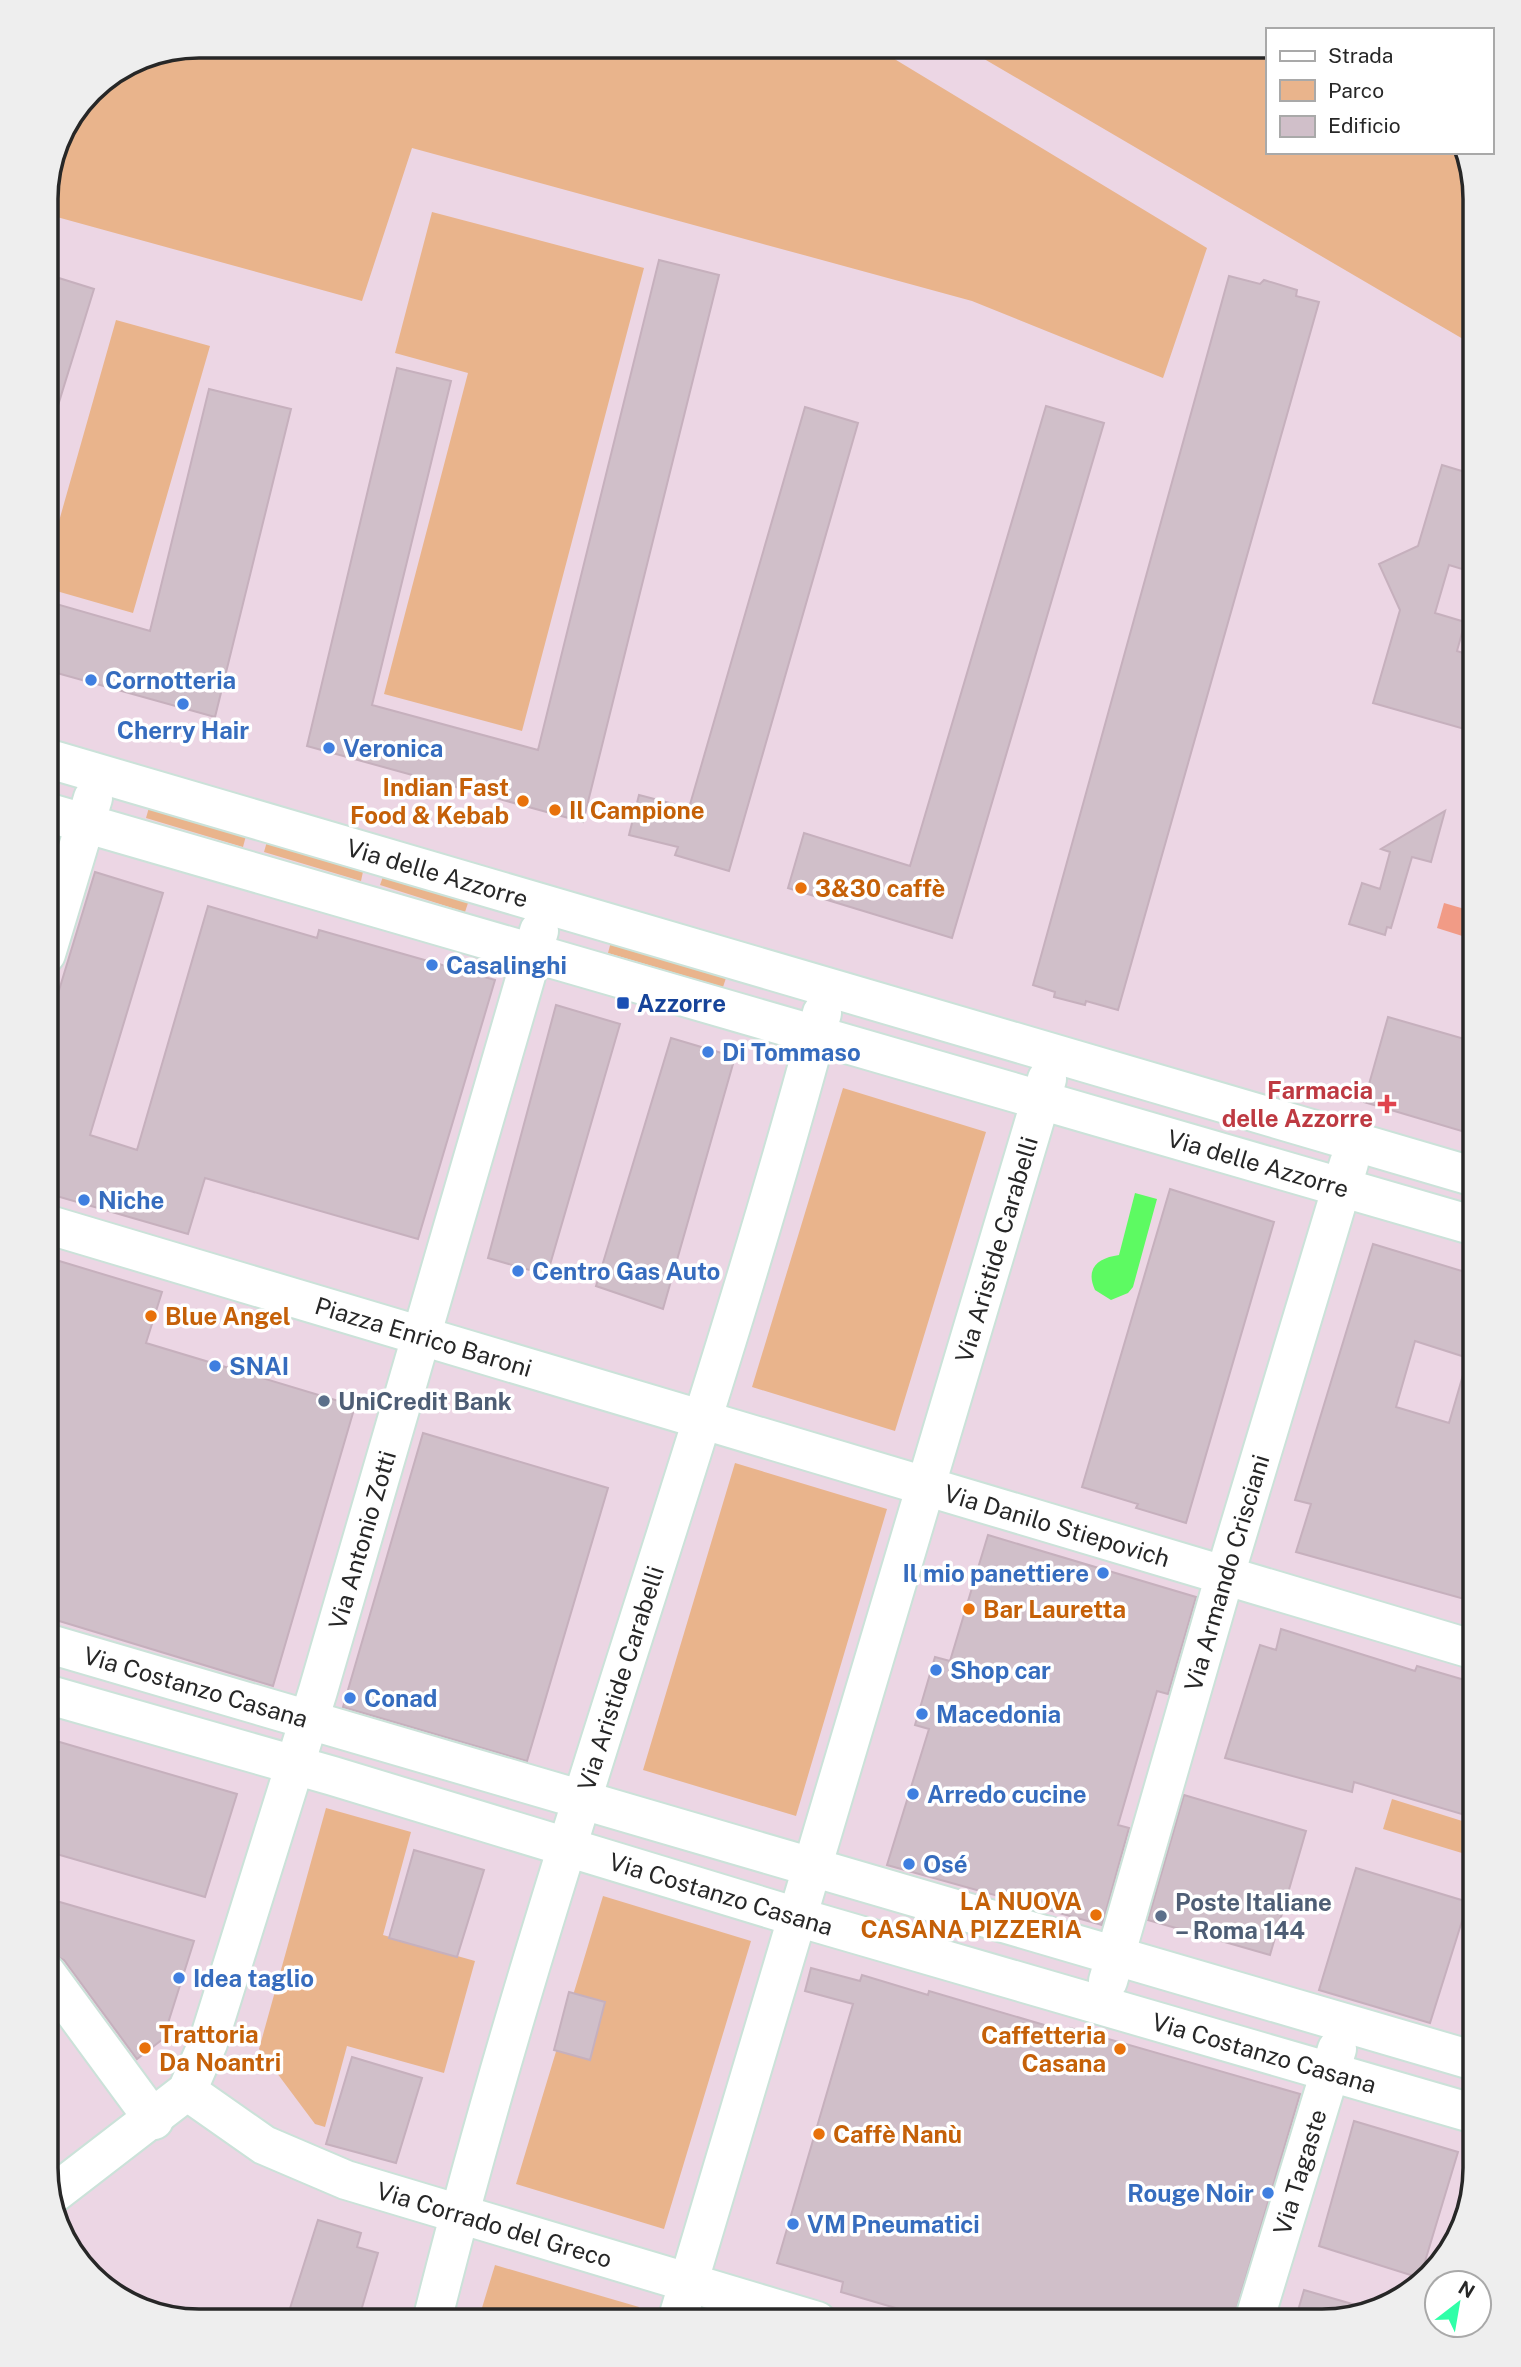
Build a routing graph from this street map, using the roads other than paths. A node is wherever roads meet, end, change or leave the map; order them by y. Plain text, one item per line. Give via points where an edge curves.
1 (58, 765) edge
2 (100, 774) junction
3 (58, 816) edge
4 (86, 824) junction
5 (546, 905) junction
6 (58, 915) edge
7 (532, 955) junction
8 (829, 988) junction
9 (816, 1037) junction
10 (1054, 1054) junction
11 (1041, 1102) junction
12 (1354, 1142) junction
13 (1463, 1174) edge
14 (1342, 1188) junction
15 (1463, 1223) edge
16 (58, 1227) edge
17 (421, 1334) junction
18 (640, 1402) joint
19 (700, 1420) junction
20 (926, 1486) junction
21 (1225, 1575) junction
22 (1463, 1646) edge
23 (58, 1647) edge
24 (58, 1697) edge
25 (308, 1721) junction
26 (295, 1765) junction
27 (580, 1798) junction
28 (566, 1846) junction
29 (811, 1868) junction
30 (797, 1917) junction
31 (1115, 1955) junction
32 (58, 1989) edge
33 (1102, 2004) junction
34 (1345, 2022) junction
35 (1463, 2057) edge
36 (1330, 2072) junction
37 (187, 2091) junction
38 (1463, 2111) edge
39 (153, 2120) junction
40 (59, 2190) edge
41 (458, 2214) junction
42 (688, 2284) junction
43 (435, 2309) edge
44 (681, 2309) edge
45 (775, 2309) edge
46 (1258, 2309) edge

1 - 2 street, Via delle Azzorre
2 - 4 street
2 - 5 street, Via delle Azzorre
3 - 4 street, Via delle Azzorre
4 - 6 street
4 - 7 street, Via delle Azzorre
5 - 7 street, Via Antonio Zotti
5 - 8 street, Via delle Azzorre
7 - 9 street, Via delle Azzorre
7 - 17 street, Via Antonio Zotti
8 - 9 street
8 - 10 street, Via delle Azzorre
9 - 11 street, Via delle Azzorre
9 - 19 street, Via Aristide Carabelli
10 - 11 street
10 - 12 street, Via delle Azzorre
11 - 14 street, Via delle Azzorre
11 - 20 street, Via Aristide Carabelli
12 - 13 street, Via delle Azzorre
12 - 14 street, Via Armando Crisciani
14 - 15 street, Via delle Azzorre
14 - 21 street, Via Armando Crisciani
16 - 17 street, Piazza Enrico Baroni
17 - 18 street, Piazza Enrico Baroni
17 - 25 street, Via Antonio Zotti
18 - 19 street, Via Danilo Stiepovich
19 - 20 street, Via Danilo Stiepovich
19 - 27 street, Via Aristide Carabelli
20 - 21 street, Via Danilo Stiepovich
20 - 29 street, Via Aristide Carabelli
21 - 22 street, Via Danilo Stiepovich
21 - 31 street, Via Armando Crisciani
23 - 25 street, Via Costanzo Casana
24 - 26 street, Via Costanzo Casana
25 - 26 street, Via Antonio Zotti
25 - 27 street, Via Costanzo Casana
26 - 28 street, Via Costanzo Casana
26 - 37 street, Via Antonio Zotti via 218,2015
27 - 28 street, Via Aristide Carabelli
27 - 29 street, Via Costanzo Casana
28 - 30 street, Via Costanzo Casana
28 - 41 street, Via Aristide Carabelli
29 - 30 street, Via Aristide Carabelli
29 - 31 street, Via Costanzo Casana
30 - 33 street, Via Costanzo Casana
30 - 42 street, Via Aristide Carabelli
31 - 33 street, Via Armando Crisciani
31 - 34 street, Via Costanzo Casana
32 - 39 street
33 - 36 street, Via Costanzo Casana
34 - 35 street, Via Costanzo Casana
34 - 36 street, Via Tagaste
36 - 38 street, Via Costanzo Casana
36 - 46 street, Via Tagaste
37 - 39 street
37 - 41 street, Via Corrado del Greco via 248,2136 295,2160
39 - 40 street
41 - 42 street, Via Corrado del Greco
41 - 43 street, Via Aristide Carabelli
42 - 44 street, Via Aristide Carabelli
42 - 45 street, Via Corrado del Greco

